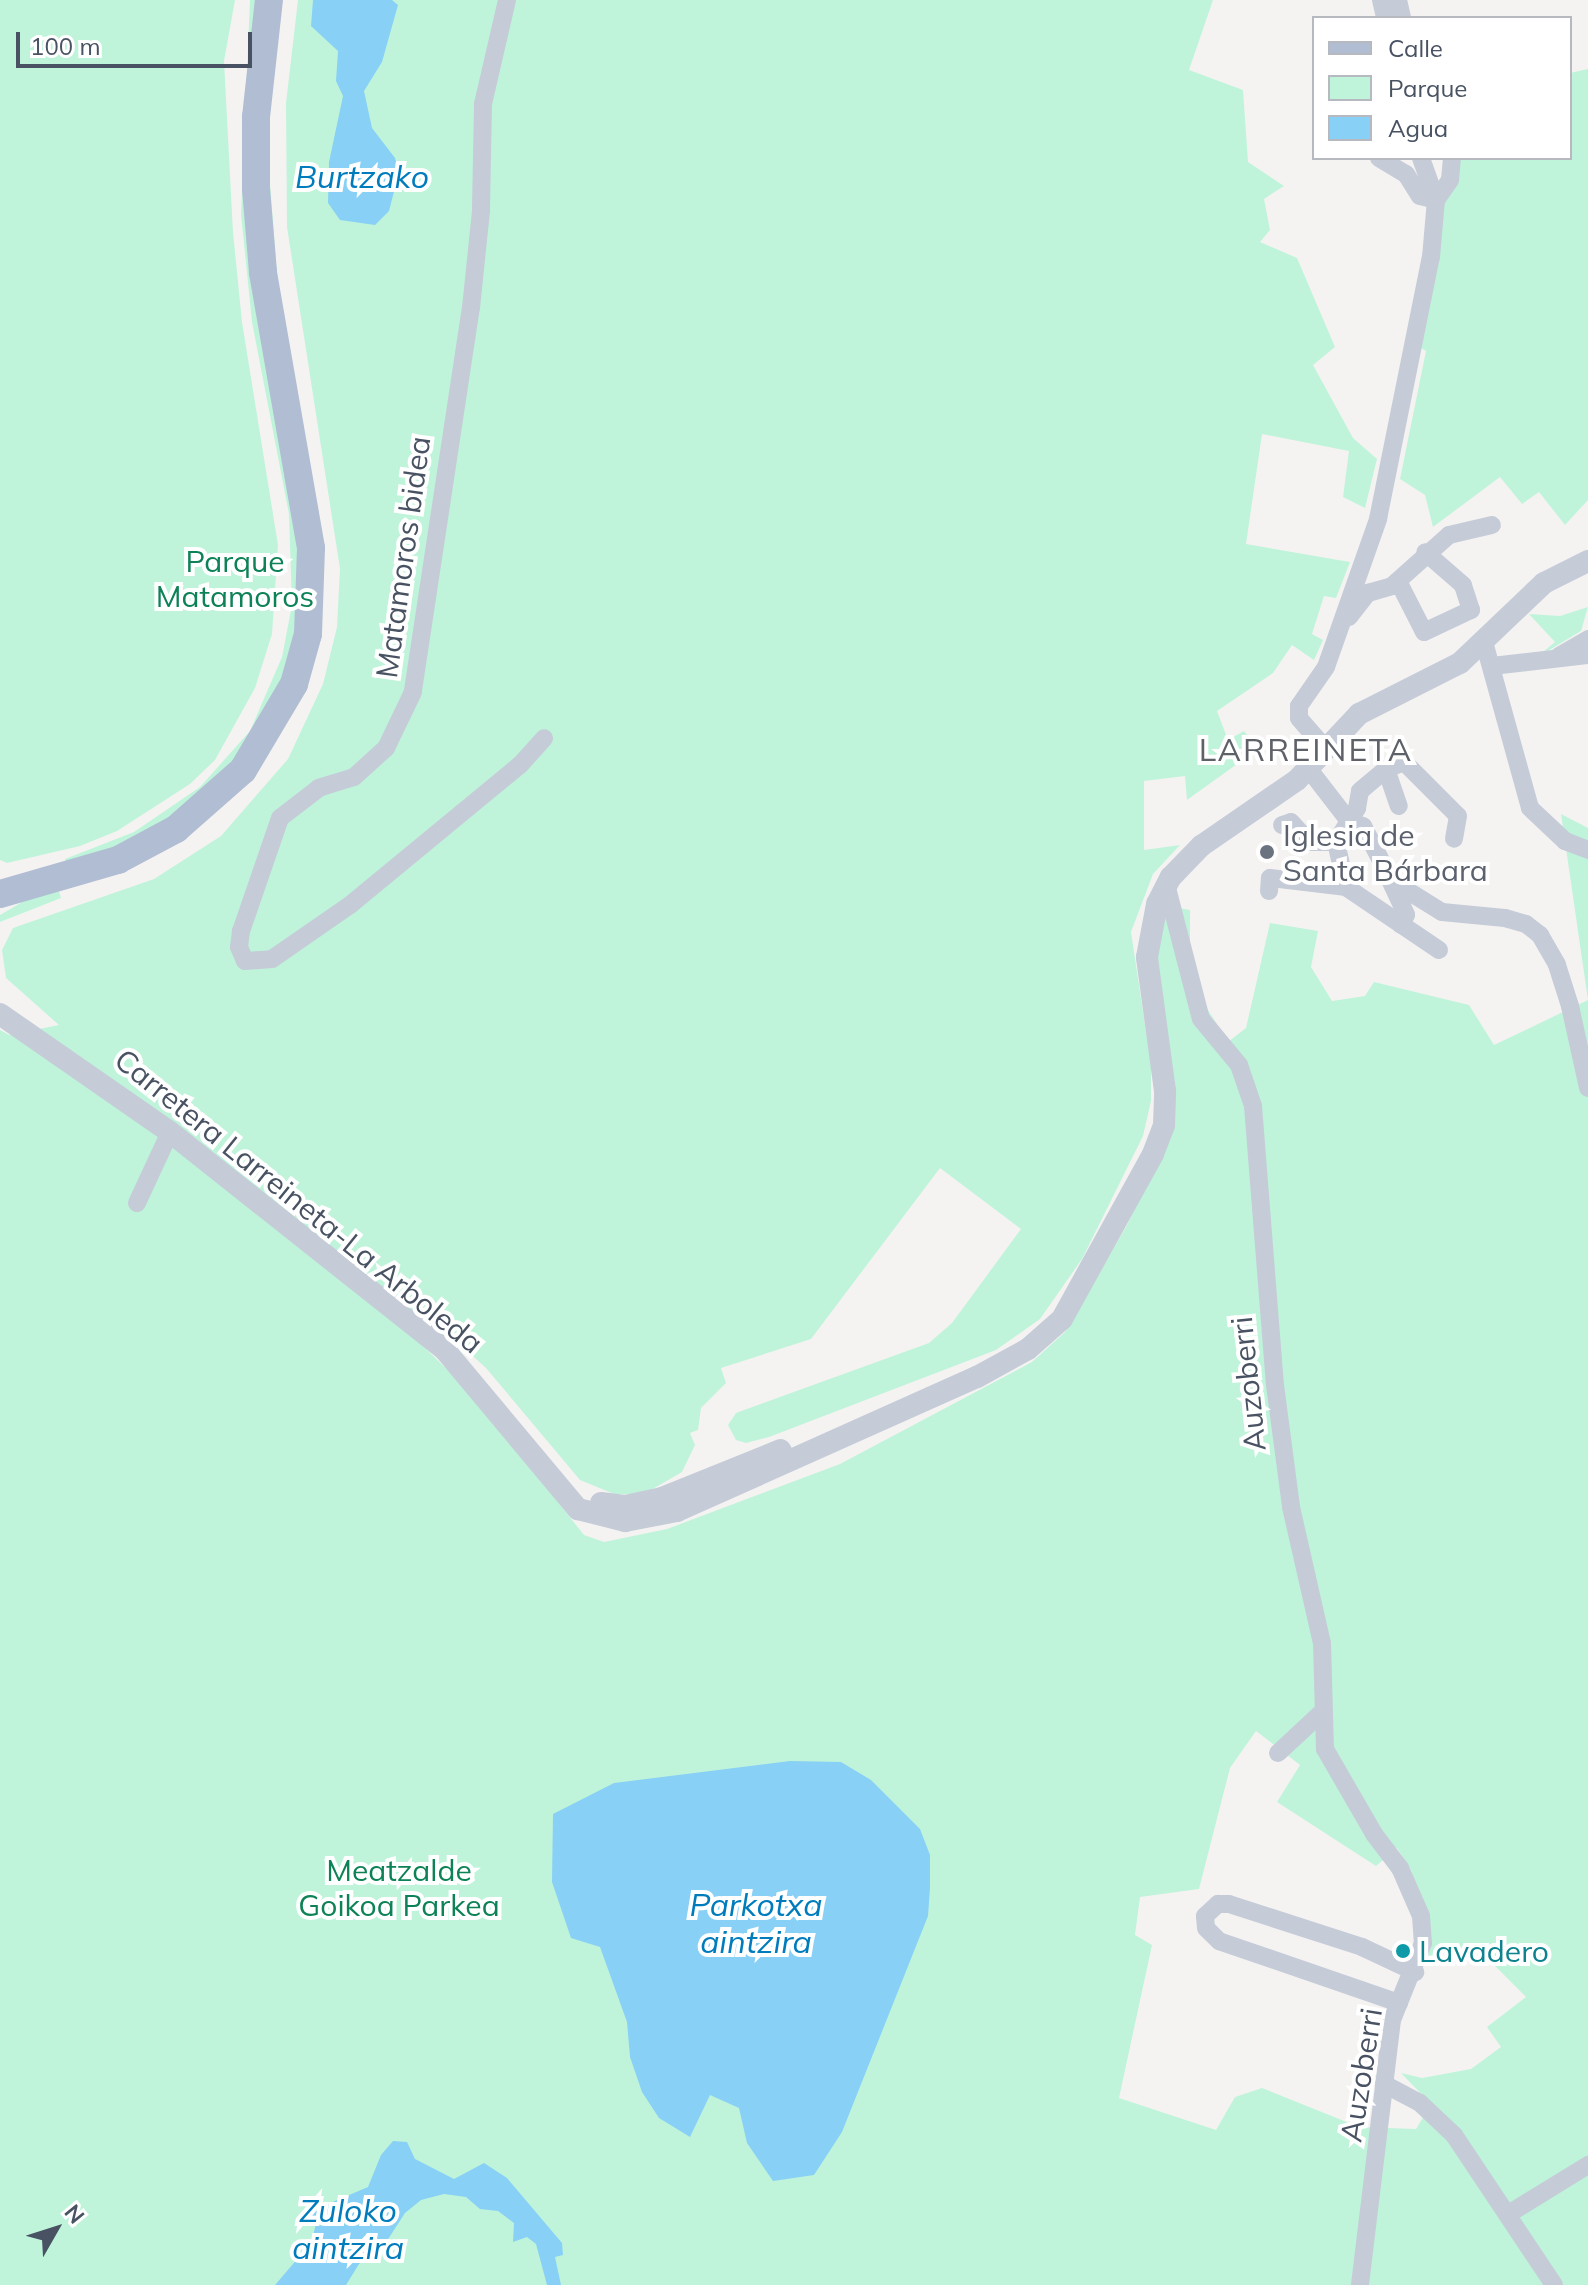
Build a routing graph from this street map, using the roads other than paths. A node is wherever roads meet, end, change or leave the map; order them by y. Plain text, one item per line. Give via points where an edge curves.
1 (269, 0) edge
2 (507, 0) edge
3 (1382, 160) edge
4 (1422, 160) edge
5 (1452, 160) edge
6 (1436, 200) junction
7 (1492, 525) dead end
8 (1425, 552) junction
9 (1588, 561) edge
10 (1398, 581) junction
11 (1342, 618) junction
12 (1588, 639) edge
13 (1484, 642) junction
14 (1588, 655) edge
15 (1547, 663) junction
16 (1492, 666) junction
17 (544, 738) dead end
18 (1324, 747) junction
19 (1308, 768) junction
20 (1386, 769) junction
21 (1399, 806) dead end
22 (1349, 821) junction
23 (1282, 825) dead end
24 (1454, 839) dead end
25 (1336, 842) junction
26 (1588, 850) edge
27 (1388, 874) junction
28 (1166, 884) junction
29 (1346, 887) junction
30 (1269, 891) dead end
31 (0, 894) edge
32 (1401, 925) junction
33 (1439, 950) dead end
34 (0, 1014) edge
35 (1588, 1088) edge
36 (170, 1132) junction
37 (137, 1203) dead end
38 (1321, 1713) junction
39 (1278, 1753) dead end
40 (1415, 1972) junction
41 (1399, 2003) junction
42 (1384, 2084) junction
43 (1588, 2165) edge
44 (1510, 2213) junction
45 (1360, 2285) edge
46 (1554, 2285) edge

1 - 31 main road via 256,117 256,189 263,272 311,548 308,634 294,684 243,770 176,829 118,860
2 - 17 street, Matamoros bidea via 483,104 481,211 471,307 413,692 386,748 354,777 319,788 280,818 241,931 239,947 245,961 260,964 272,959 350,905 520,765
3 - 6 street via 1406,174 1420,196
4 - 6 street
5 - 6 street via 1450,180
6 - 11 street via 1425,288 1378,519
7 - 8 street via 1462,529
8 - 10 street
8 - 10 street via 1463,585 1471,610 1424,632
9 - 13 street via 1544,583
10 - 11 street via 1368,593 1350,616
11 - 18 street via 1326,667 1299,706 1299,718
12 - 15 street
13 - 16 street
13 - 18 street via 1460,663 1359,714
14 - 15 street
15 - 16 street
16 - 26 street via 1530,808 1565,841
18 - 19 street
19 - 22 street
19 - 28 street via 1201,846
20 - 21 street
20 - 22 street via 1360,791
20 - 24 street via 1411,765 1450,799 1458,816
22 - 25 street
22 - 27 street via 1363,826
23 - 25 street via 1291,822 1309,842
25 - 29 street
27 - 32 street via 1406,915
27 - 35 street via 1442,912 1526,924 1551,951
28 - 36 street, Carretera Larreineta-La Arboleda via 1152,920 1147,957 1166,1100 1164,1125 1062,1319 1008,1361 726,1492 647,1519 612,1520 578,1509 444,1349
28 - 38 street, Auzoberri via 1201,1019 1233,1058 1253,1106 1275,1385 1291,1507 1322,1643
29 - 30 street via 1270,878
29 - 32 street
32 - 33 street
34 - 36 street, Carretera Larreineta-La Arboleda
36 - 37 street
38 - 39 street
38 - 40 street, Auzoberri via 1325,1749 1415,1895 1423,1943
40 - 41 street, Auzoberri
40 - 41 street via 1362,1947 1229,1904 1218,1904 1205,1916 1206,1928 1219,1941
41 - 42 street, Auzoberri
42 - 44 street via 1420,2103 1454,2135
42 - 45 street, Auzoberri
43 - 44 street
44 - 46 street

